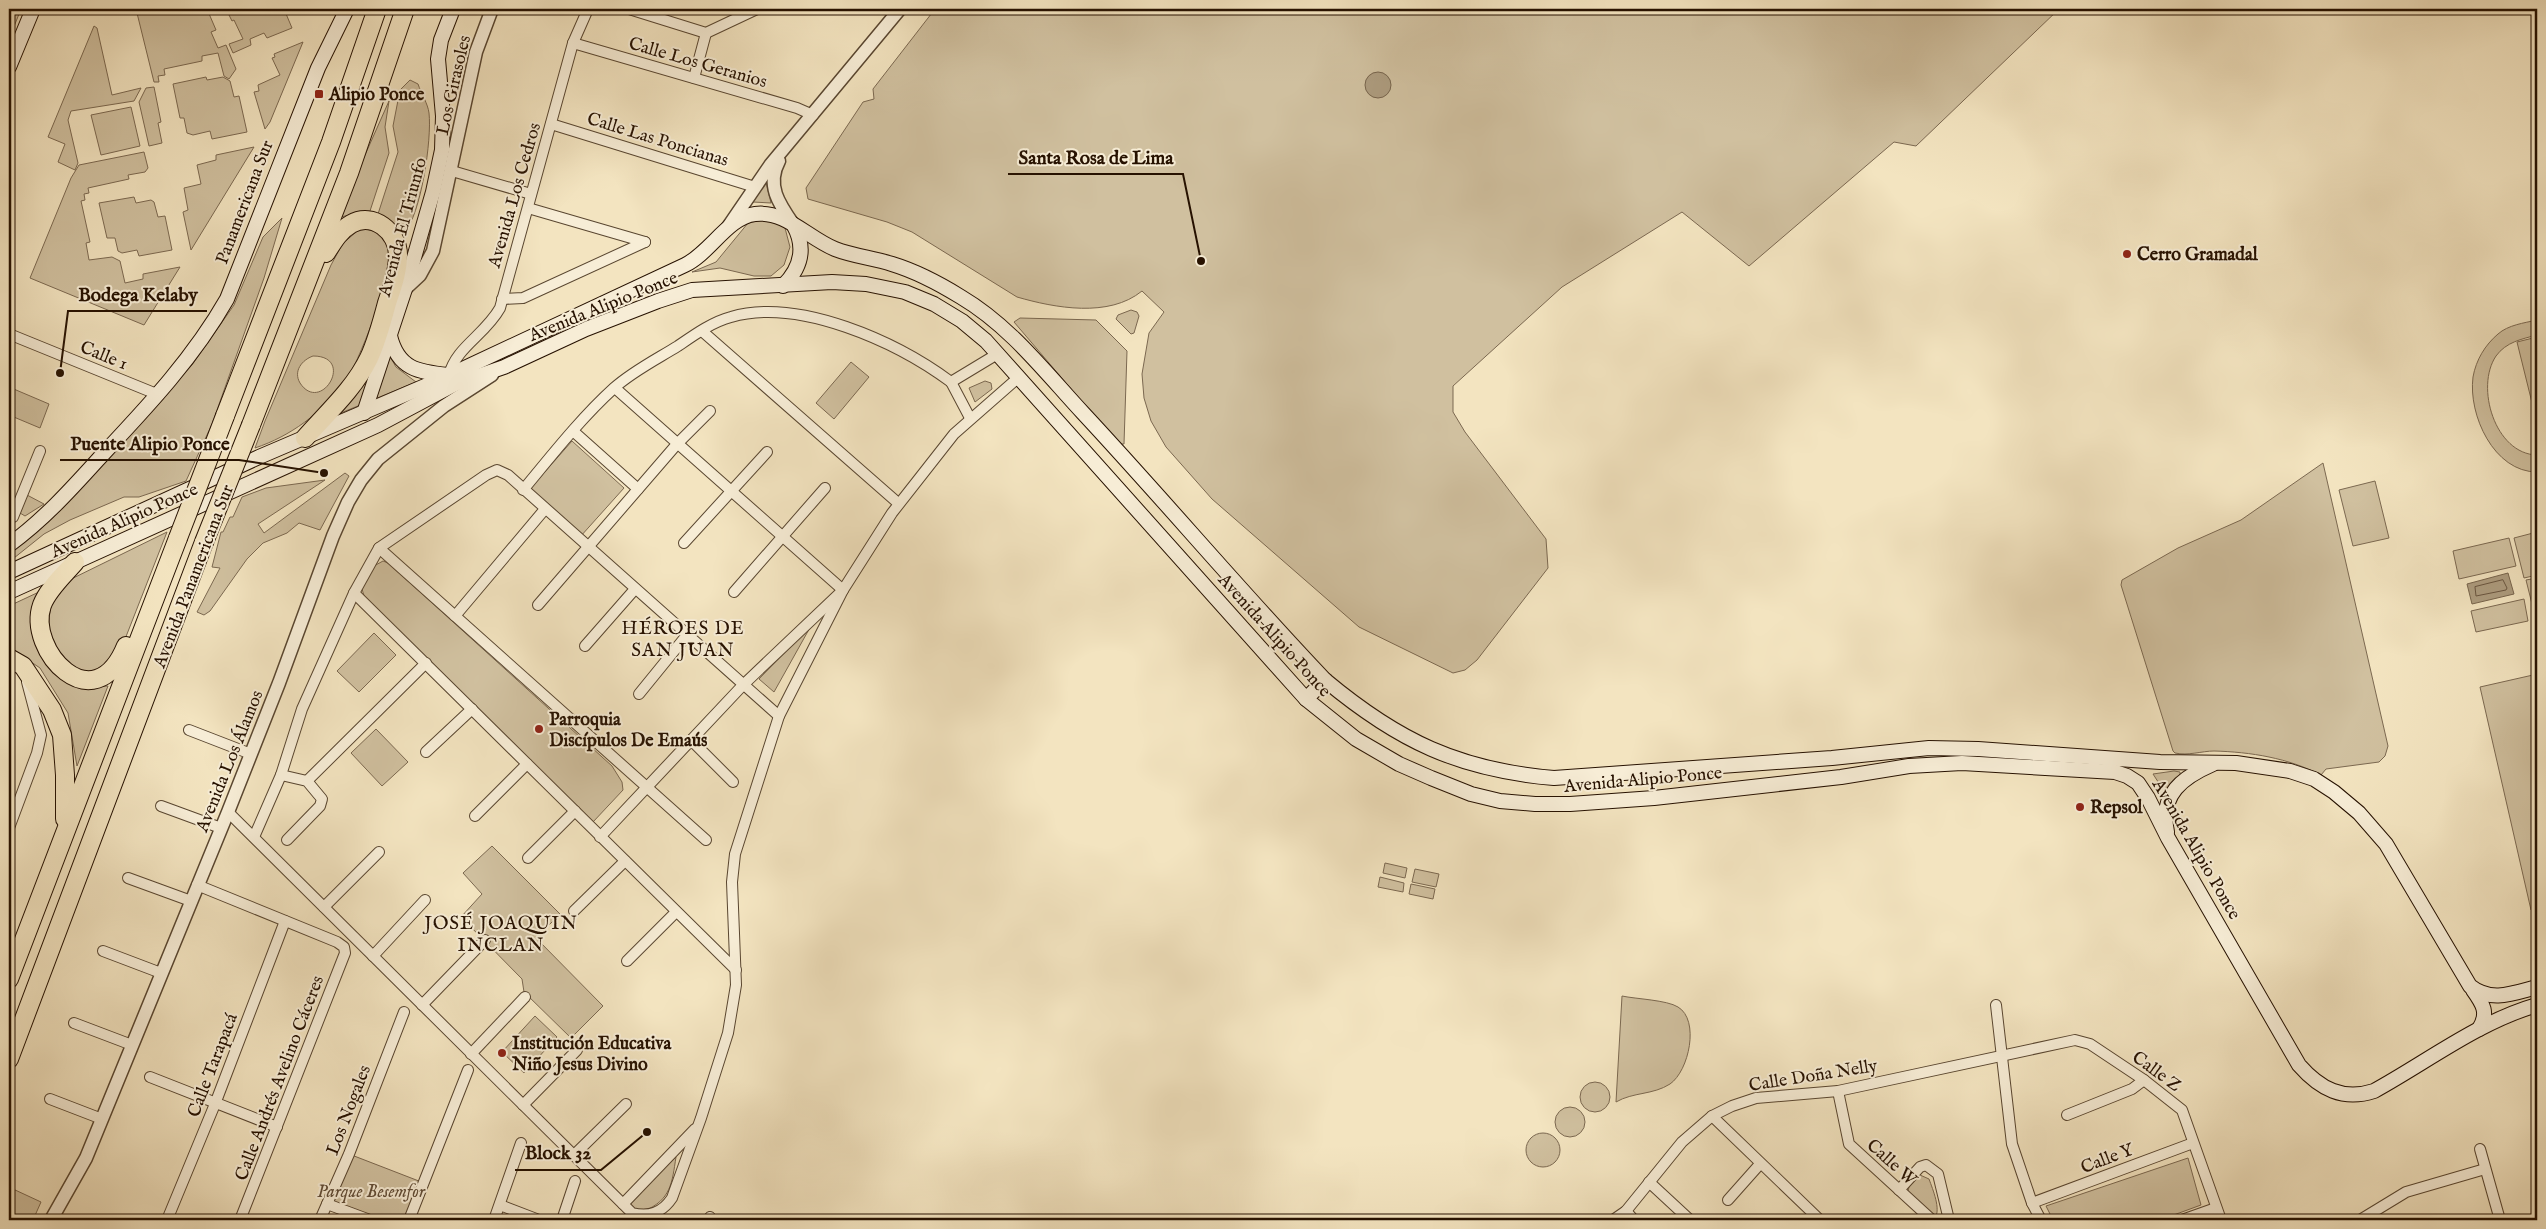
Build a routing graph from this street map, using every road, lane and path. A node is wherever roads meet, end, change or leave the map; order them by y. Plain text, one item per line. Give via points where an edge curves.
1 (33, 9) edge
2 (347, 9) edge
3 (377, 9) edge
4 (405, 9) edge
5 (453, 9) edge
6 (492, 9) edge
7 (588, 9) edge
8 (629, 9) edge
9 (757, 9) edge
10 (900, 9) edge
11 (706, 33) junction
12 (573, 43) junction
13 (9, 67) edge
14 (694, 78) junction
15 (813, 115) junction
16 (551, 124) junction
17 (790, 144) junction
18 (452, 171) junction
19 (755, 187) junction
20 (532, 194) junction
21 (528, 208) junction
22 (793, 224) junction
23 (724, 233) junction
24 (783, 286) junction
25 (405, 289) junction
26 (301, 299) junction
27 (502, 299) junction
28 (702, 331) junction
29 (9, 334) edge
30 (390, 336) junction
31 (999, 353) junction
32 (504, 367) junction
33 (448, 375) junction
34 (1019, 377) junction
35 (951, 382) junction
36 (614, 388) junction
37 (159, 395) junction
38 (710, 411) dead end
39 (364, 413) junction
40 (970, 418) junction
41 (574, 431) junction
42 (305, 438) junction
43 (677, 444) junction
44 (40, 451) dead end
45 (767, 452) dead end
46 (825, 488) dead end
47 (638, 489) junction
48 (523, 490) junction
49 (731, 491) junction
50 (898, 504) junction
51 (545, 509) junction
52 (11, 516) edge
53 (31, 528) junction
54 (782, 538) junction
55 (684, 543) dead end
56 (9, 545) edge
57 (587, 546) junction
58 (379, 548) junction
59 (75, 562) junction
60 (9, 572) edge
61 (636, 589) junction
62 (843, 590) junction
63 (9, 592) edge
64 (734, 592) dead end
65 (354, 593) junction
66 (538, 604) dead end
67 (152, 608) junction
68 (455, 616) junction
69 (687, 635) junction
70 (585, 646) dead end
71 (16, 662) edge
72 (426, 663) junction
73 (1325, 680) junction
74 (744, 684) junction
75 (638, 694) dead end
76 (1306, 699) junction
77 (472, 709) junction
78 (780, 716) junction
79 (190, 730) dead end
80 (691, 740) junction
81 (426, 752) dead end
82 (251, 754) junction
83 (2219, 762) junction
84 (528, 764) junction
85 (280, 775) junction
86 (307, 781) junction
87 (733, 782) dead end
88 (646, 786) junction
89 (161, 806) dead end
90 (574, 811) junction
91 (228, 812) junction
92 (476, 816) dead end
93 (9, 828) edge
94 (221, 828) junction
95 (65, 830) junction
96 (254, 837) junction
97 (600, 837) junction
98 (2168, 838) junction
99 (287, 840) dead end
100 (706, 840) dead end
101 (379, 852) dead end
102 (528, 858) dead end
103 (624, 861) junction
104 (128, 878) dead end
105 (197, 885) junction
106 (425, 900) dead end
107 (191, 901) junction
108 (324, 907) junction
109 (574, 911) dead end
110 (676, 912) junction
111 (285, 921) junction
112 (485, 940) dead end
113 (103, 951) dead end
114 (373, 956) junction
115 (627, 961) dead end
116 (736, 970) junction
117 (161, 973) junction
118 (9, 979) edge
119 (2470, 986) junction
120 (2537, 987) edge
121 (525, 997) dead end
122 (422, 1005) junction
123 (1996, 1005) dead end
124 (2537, 1005) edge
125 (404, 1012) dead end
126 (74, 1023) dead end
127 (2479, 1029) junction
128 (132, 1045) junction
129 (577, 1050) dead end
130 (2003, 1053) junction
131 (471, 1054) junction
132 (9, 1059) edge
133 (468, 1070) dead end
134 (150, 1077) dead end
135 (2144, 1080) junction
136 (1838, 1091) junction
137 (50, 1099) dead end
138 (215, 1104) junction
139 (626, 1104) dead end
140 (523, 1105) junction
141 (2067, 1115) dead end
142 (1712, 1116) junction
143 (102, 1118) junction
144 (698, 1126) junction
145 (277, 1127) junction
146 (521, 1143) dead end
147 (2193, 1143) junction
148 (2480, 1149) dead end
149 (574, 1155) junction
150 (1760, 1164) junction
151 (2485, 1170) junction
152 (575, 1181) dead end
153 (1649, 1182) junction
154 (1899, 1190) junction
155 (1728, 1200) dead end
156 (2032, 1203) junction
157 (327, 1204) junction
158 (623, 1204) junction
159 (500, 1205) junction
160 (2216, 1208) junction
161 (1626, 1210) junction
162 (1816, 1219) edge
163 (51, 1220) edge
164 (167, 1220) edge
165 (240, 1220) edge
166 (320, 1220) edge
167 (370, 1220) edge
168 (410, 1220) edge
169 (494, 1220) edge
170 (539, 1220) edge
171 (562, 1220) edge
172 (1613, 1220) edge
173 (1634, 1220) edge
174 (1690, 1220) edge
175 (1932, 1220) edge
176 (1949, 1220) edge
177 (2041, 1220) edge
178 (2182, 1220) edge
179 (2221, 1220) edge
180 (2360, 1220) edge
181 (2500, 1220) edge

1 - 13 main road
2 - 37 main road, Panamericana Sur via 318,68 227,300 209,331
3 - 67 highway, Avenida Panamericana Sur, bridge via 330,142
4 - 26 highway, Avenida Panamericana Sur via 349,174
5 - 25 main road, Avenida El Triunfo via 441,40 438,60 442,150
6 - 18 street, Los Girasoles via 476,52
7 - 12 street, Avenida Los Cedros
8 - 11 street
9 - 11 street
10 - 15 street
11 - 14 street
12 - 14 street, Calle Los Geranios
12 - 16 street, Avenida Los Cedros
14 - 15 street, Calle Los Geranios
15 - 17 street
16 - 19 street, Calle Las Poncianas
16 - 20 street, Avenida Los Cedros
17 - 19 street
17 - 22 street via 775,169 773,179 779,203
18 - 20 street
18 - 25 street via 433,251 420,275
19 - 23 street
20 - 21 street, Avenida Los Cedros
21 - 27 street, Avenida Los Cedros
21 - 27 street via 644,242 523,298
22 - 23 main road, Avenida Alipio Ponce via 777,215 752,214 733,223
22 - 24 main road via 801,245 801,257 798,268
22 - 73 main road, Avenida Alipio Ponce via 837,250 895,265 926,278 961,296 1001,326
23 - 33 main road, Avenida Alipio Ponce via 689,263
24 - 31 main road, Avenida Alipio Ponce via 832,282 866,284 905,292 962,321
24 - 32 main road, Avenida Alipio Ponce via 692,290 586,330
25 - 30 main road, Avenida El Triunfo
26 - 42 highway via 332,243 352,223 366,220 379,224 397,242 397,271 369,358 343,396
26 - 132 highway, Avenida Panamericana Sur, bridge via 204,542
27 - 33 street, Avenida Los Cedros via 489,326 452,362
28 - 35 street via 741,314 770,313 830,322 857,331 928,365
28 - 36 street
28 - 50 street
29 - 37 street, Calle 1
30 - 33 main road via 397,356 411,368
30 - 39 main road, Avenida El Triunfo
31 - 34 main road, Avenida Alipio Ponce
31 - 35 street
32 - 59 main road, Avenida Alipio Ponce via 455,384 378,425
32 - 82 street, Avenida Los Álamos via 444,406 378,459 361,480 333,536
33 - 39 main road, Avenida Alipio Ponce
34 - 40 street
34 - 76 main road, Avenida Alipio Ponce
35 - 40 street
36 - 41 street
36 - 43 street
37 - 53 main road, Panamericana Sur via 50,512
38 - 43 street
39 - 42 main road, Avenida Alipio Ponce
40 - 50 street
41 - 47 street
41 - 48 street
42 - 60 main road, Avenida Alipio Ponce
43 - 47 street
43 - 49 street
44 - 52 street
45 - 49 street
46 - 54 street
47 - 57 street
48 - 51 street
48 - 58 street via 497,470
49 - 54 street
49 - 55 street
50 - 62 street
51 - 57 street
51 - 68 street
52 - 53 street
53 - 56 main road, Panamericana Sur
54 - 62 street
54 - 64 street
57 - 61 street
57 - 66 street
58 - 65 street
58 - 68 street
59 - 63 main road, Avenida Alipio Ponce
59 - 67 highway via 48,595 39,620 45,646 66,672 78,680 93,681 107,676 117,666 137,619
61 - 69 street
61 - 70 street
62 - 74 street
62 - 78 street
65 - 72 street
65 - 85 street via 302,709
67 - 95 highway, Avenida Panamericana Sur
68 - 88 street
69 - 74 street
69 - 75 street
71 - 93 street via 41,735
71 - 95 highway via 52,710 62,735
72 - 77 street
72 - 86 street
73 - 76 main road
73 - 83 main road, Avenida Alipio Ponce via 1362,711 1436,752 1480,768 1520,775 1554,778 1592,776 1929,748 2160,762
74 - 78 street
74 - 80 street
76 - 98 main road, Avenida Alipio Ponce via 1356,739 1399,764 1470,794 1500,801 1570,804 1725,791 1909,766 1962,763 2019,766 2115,772 2127,776 2138,783 2148,798
77 - 81 street
77 - 84 street
78 - 116 street via 735,854 732,882
79 - 82 street
80 - 87 street
80 - 88 street
82 - 91 street, Avenida Los Álamos
83 - 98 main road via 2190,774 2172,795 2165,822
83 - 119 main road, Avenida Alipio Ponce via 2290,771 2314,779 2360,814 2386,844
84 - 90 street
84 - 92 street
85 - 86 street
85 - 96 street
86 - 99 street via 321,795 322,802
88 - 97 street
88 - 100 street
89 - 94 street
90 - 97 street
90 - 102 street
91 - 94 street, Avenida Los Álamos
91 - 96 street
94 - 105 street, Avenida Los Álamos
95 - 118 highway, Avenida Panamericana Sur
96 - 108 street
97 - 103 street
98 - 127 main road, Avenida Alipio Ponce via 2300,1065 2324,1088 2348,1095 2374,1091
101 - 108 street
103 - 109 street
103 - 110 street
104 - 107 street
105 - 107 street, Avenida Los Álamos
105 - 111 street
106 - 114 street
107 - 117 street, Avenida Los Álamos
108 - 114 street
110 - 115 street
110 - 116 street
111 - 138 street, Calle Tarapacá
111 - 145 street, Calle Andrés Avelino Cáceres via 344,947 345,953
112 - 122 street
113 - 117 street
114 - 122 street
116 - 144 street via 728,1033
117 - 128 street, Avenida Los Álamos
119 - 120 main road via 2480,994 2490,996
119 - 127 main road, Avenida Alipio Ponce via 2485,1014
121 - 131 street
122 - 131 street
123 - 130 street
124 - 127 main road, Avenida Alipio Ponce
125 - 157 street, Los Nogales
126 - 128 street
128 - 143 street, Avenida Los Álamos
129 - 140 street
130 - 135 street, Calle Z via 2082,1040
130 - 136 street, Calle Doña Nelly
130 - 156 street via 2012,1144
131 - 140 street
133 - 168 street
134 - 138 street
135 - 141 street via 2132,1089
135 - 147 street, Calle Z via 2182,1110
136 - 142 street, Calle Doña Nelly via 1756,1098
136 - 154 street, Calle W via 1849,1144
137 - 143 street
138 - 145 street
138 - 164 street, Calle Tarapacá
139 - 149 street
140 - 149 street
142 - 150 street
142 - 153 street, Calle Doña Nelly via 1682,1142
143 - 163 street, Avenida Los Álamos via 86,1158
144 - 158 street
144 - 158 street via 672,1198 666,1206 645,1216 632,1213
145 - 165 street, Calle Andrés Avelino Cáceres
146 - 159 street
147 - 156 street, Calle Y
147 - 160 street, Calle Z
148 - 151 street
149 - 158 street
150 - 155 street
150 - 162 street
151 - 180 street via 2406,1192
151 - 181 street
152 - 171 street
153 - 161 street, Calle Doña Nelly
153 - 174 street
154 - 175 street, Calle W
154 - 176 street via 1920,1167 1926,1165 1933,1169 1938,1174
156 - 177 street
157 - 166 street, Los Nogales
157 - 167 street
159 - 169 street
159 - 170 street
160 - 178 street
160 - 179 street, Calle Z
161 - 172 street, Calle Doña Nelly
161 - 173 street

